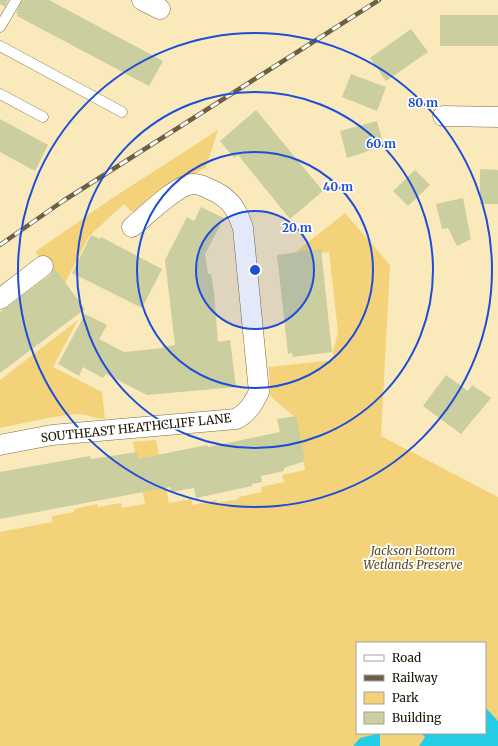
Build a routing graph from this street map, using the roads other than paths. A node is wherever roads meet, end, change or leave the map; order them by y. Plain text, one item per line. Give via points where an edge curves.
1 (16, 0) edge
2 (142, 0) edge
3 (160, 9) dead end
4 (0, 27) edge
5 (0, 46) edge
6 (0, 94) edge
7 (122, 112) dead end
8 (443, 116) dead end
9 (44, 117) dead end
10 (498, 117) edge
11 (132, 227) dead end
12 (43, 266) dead end
13 (0, 299) edge
14 (0, 445) edge

1 - 4 lane
2 - 3 street
5 - 7 lane
6 - 9 lane
8 - 10 street
11 - 14 street, SOUTHEAST HEATHCLIFF LANE via 172,194 182,187 193,184 204,186 228,199 237,210 243,228 259,392 254,401 246,414 236,419 52,435
12 - 13 street

